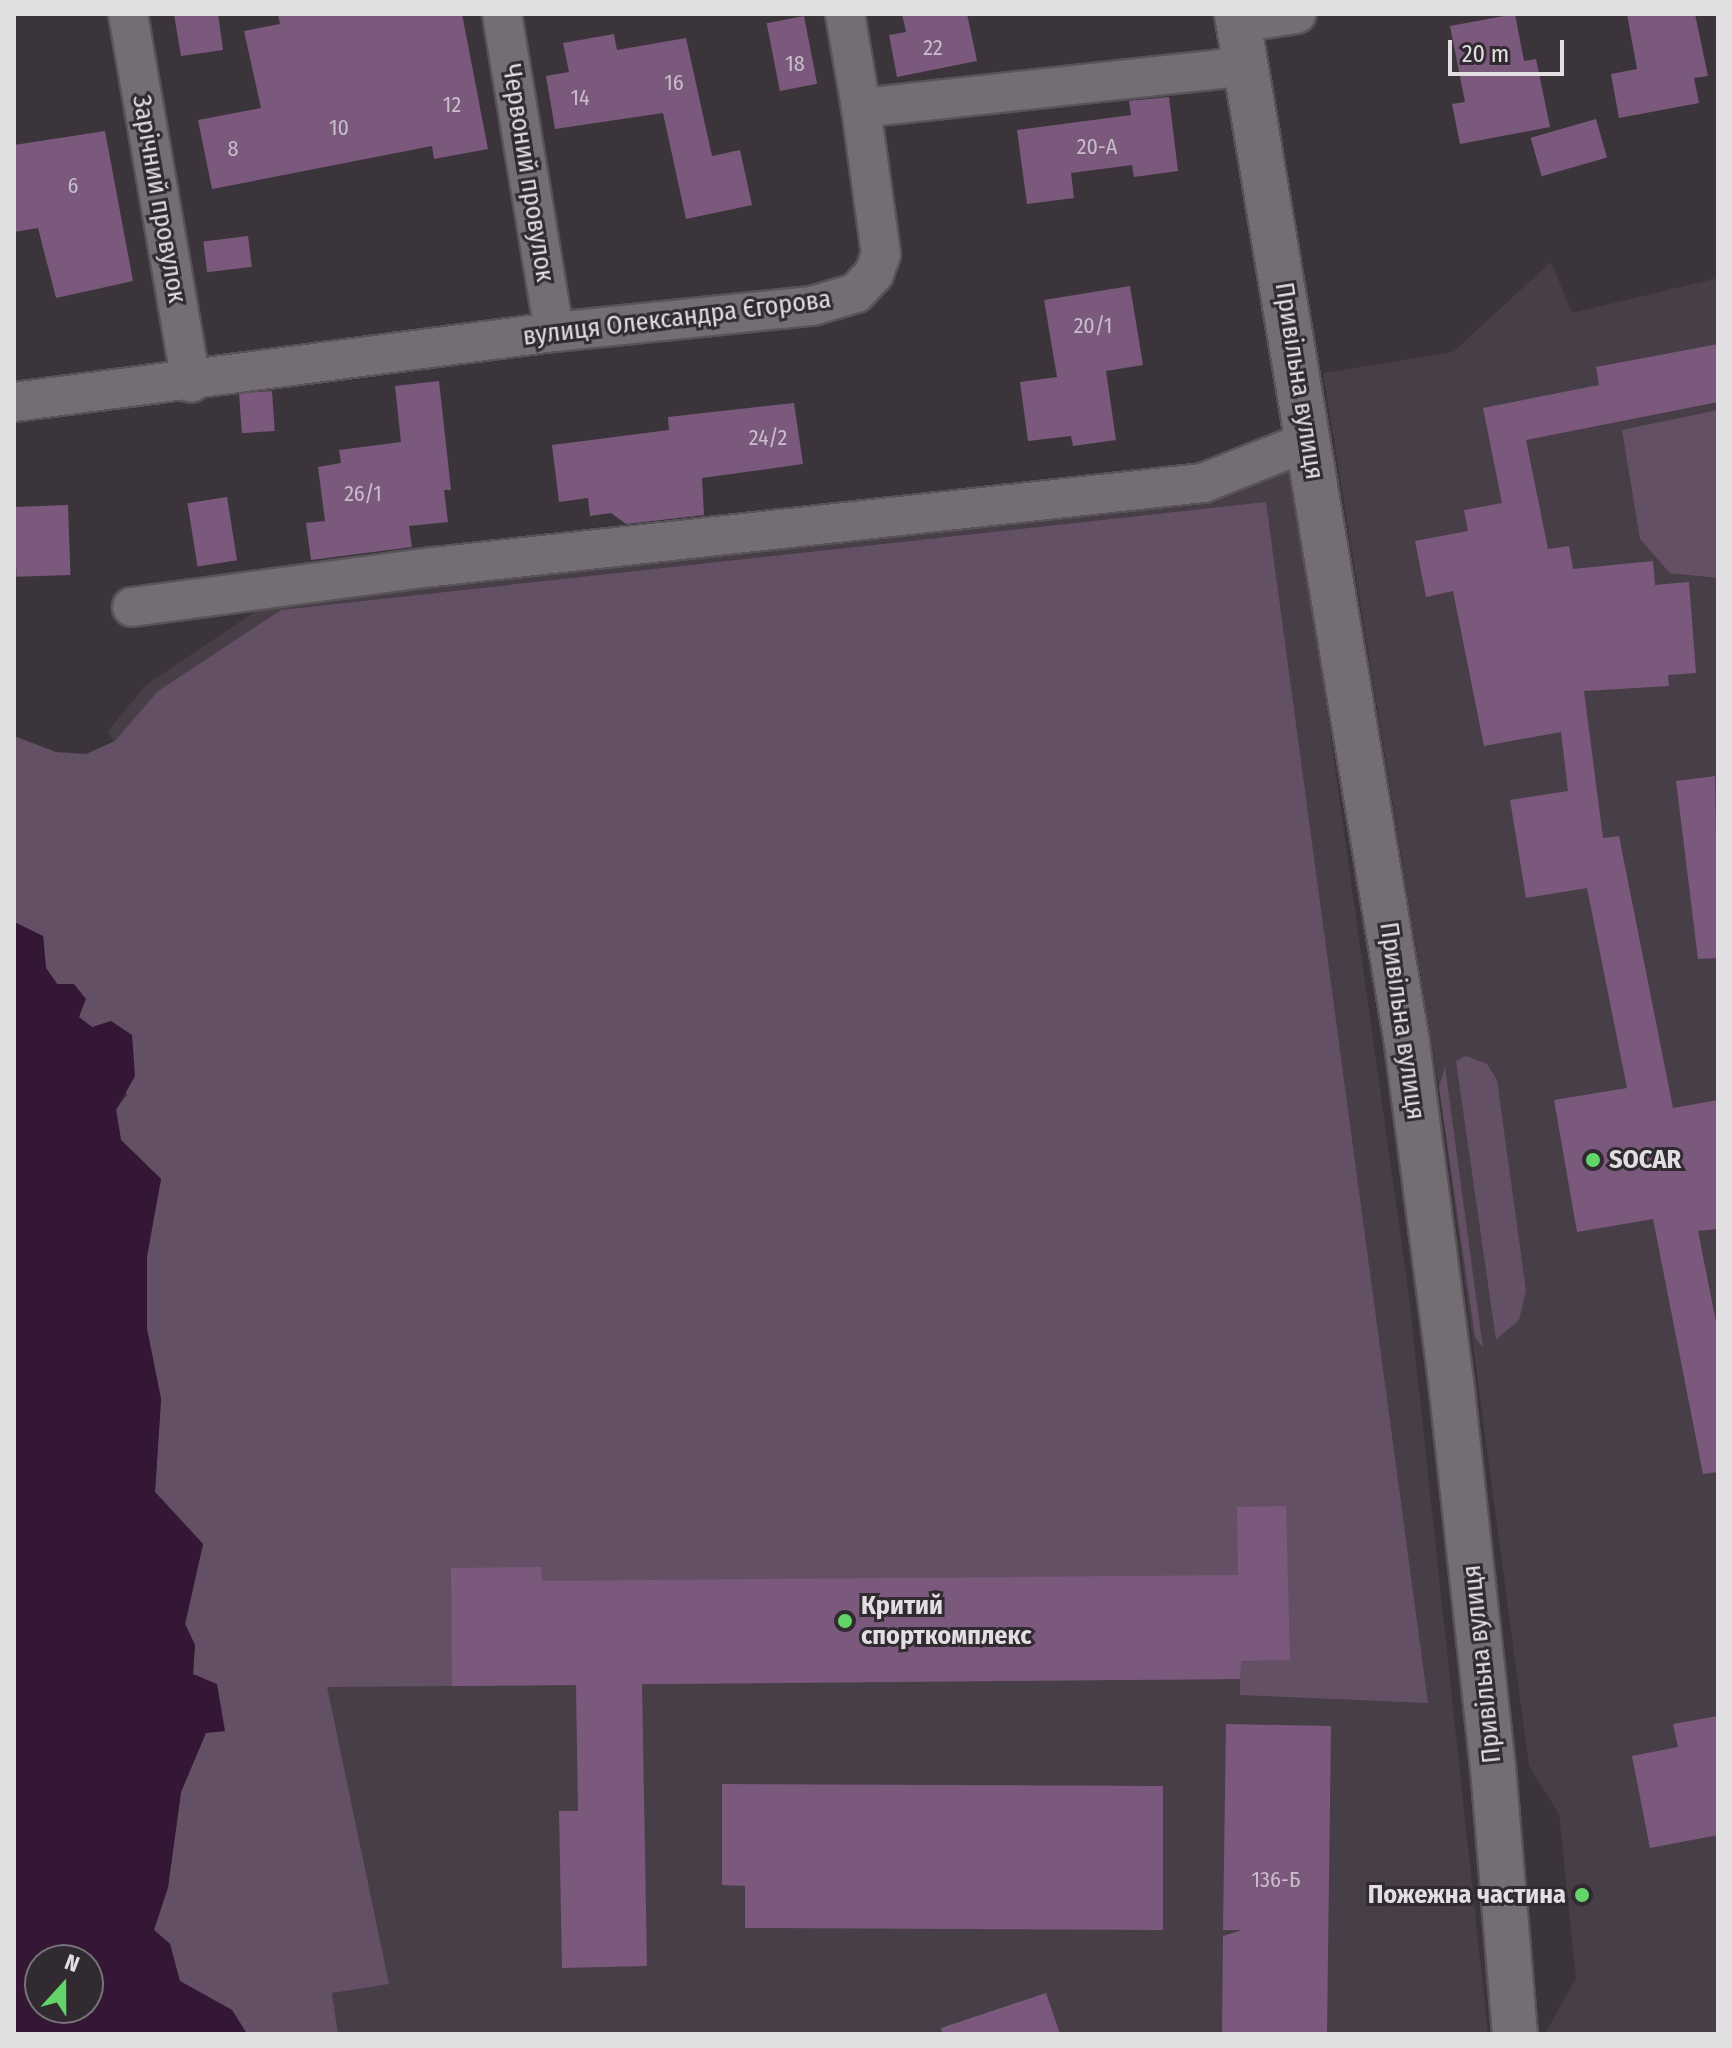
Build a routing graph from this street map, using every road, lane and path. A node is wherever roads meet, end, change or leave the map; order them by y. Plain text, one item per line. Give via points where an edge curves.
1 (128, 14) edge
2 (502, 14) edge
3 (845, 14) edge
4 (1296, 14) edge
5 (1238, 19) edge
6 (1247, 66) junction
7 (861, 108) junction
8 (554, 332) junction
9 (191, 383) junction
10 (14, 402) edge
11 (1309, 441) junction
12 (132, 607) dead end
13 (1515, 2034) edge

1 - 9 street, Зарічний провулок
2 - 8 street, Червоний провулок
3 - 7 street, вулиця Олександра Єгорова
4 - 5 street
5 - 6 street, Привільна вулиця
6 - 7 street
6 - 11 street, Привільна вулиця
7 - 8 street, вулиця Олександра Єгорова via 881,254 874,274 856,293 812,306
8 - 9 street, вулиця Олександра Єгорова
9 - 10 street, вулиця Олександра Єгорова
11 - 12 street via 1203,483 433,567
11 - 13 street, Привільна вулиця via 1407,1043 1450,1375 1493,1767

